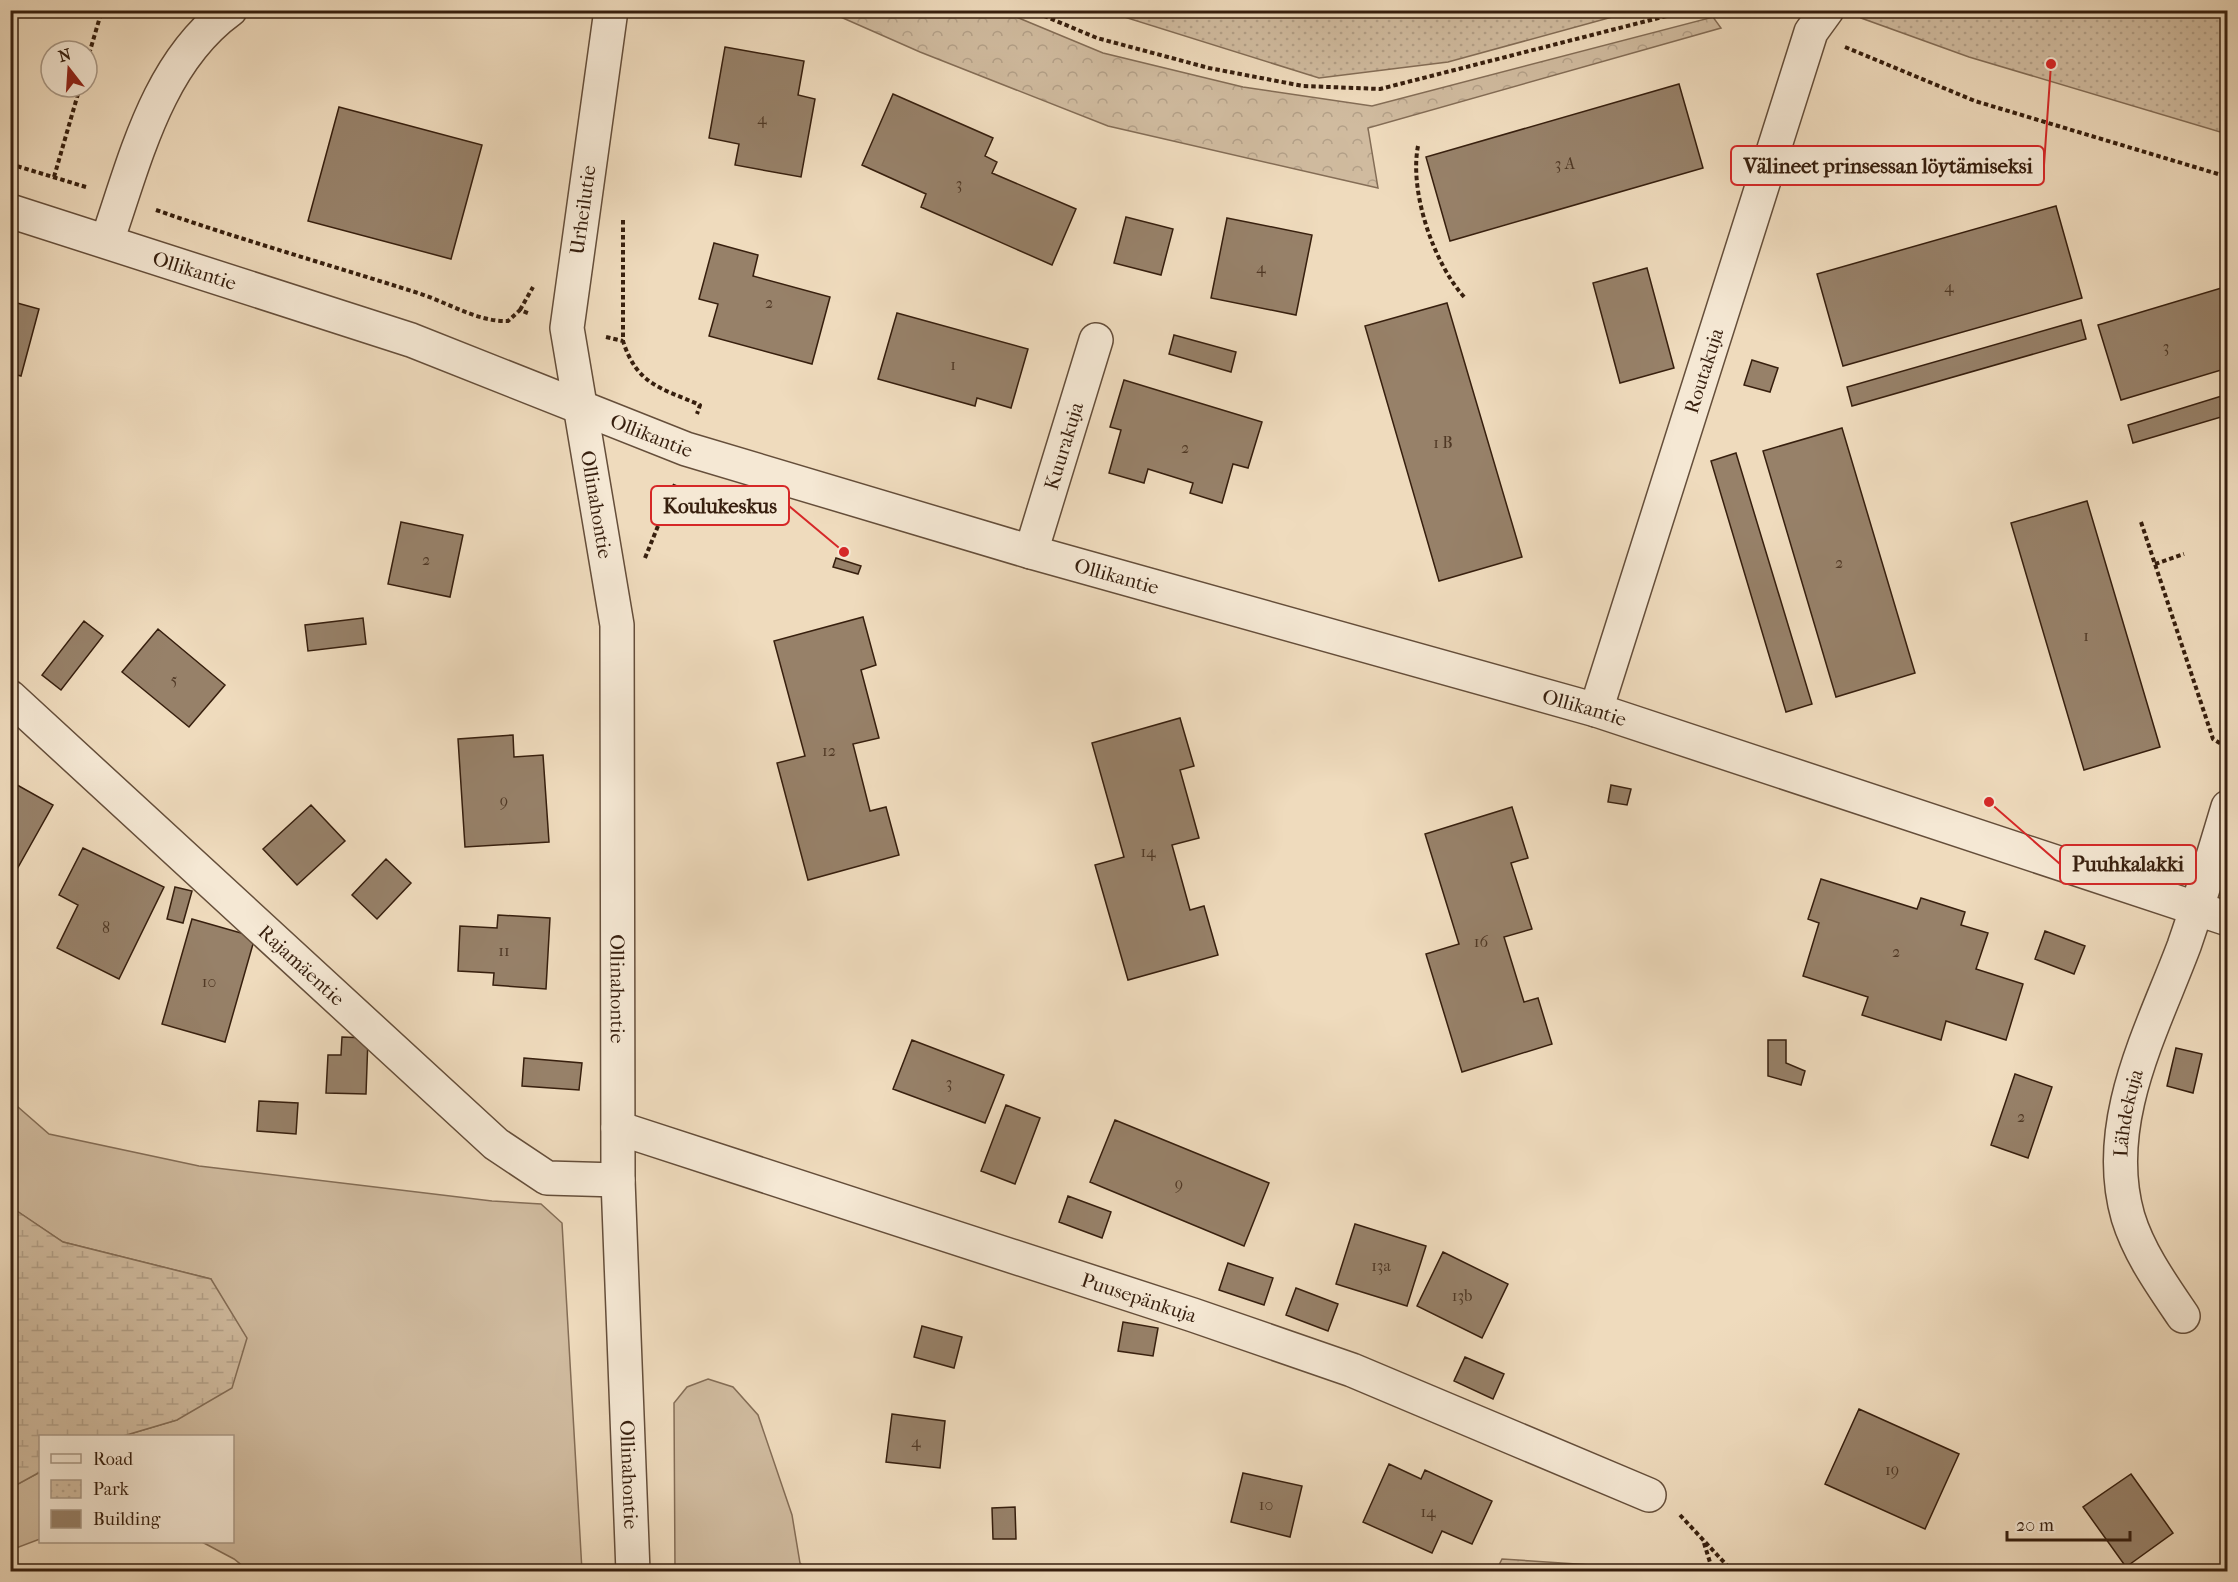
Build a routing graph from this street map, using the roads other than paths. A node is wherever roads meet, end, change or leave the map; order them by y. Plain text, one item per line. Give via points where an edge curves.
1 (230, 10) edge
2 (611, 10) edge
3 (1819, 22) edge
4 (10, 211) edge
5 (107, 242) junction
6 (1096, 340) dead end
7 (579, 409) junction
8 (1031, 552) junction
9 (10, 697) edge
10 (1596, 710) junction
11 (2228, 807) edge
12 (2197, 908) junction
13 (2228, 919) edge
14 (618, 1128) junction
15 (618, 1180) junction
16 (2183, 1316) dead end
17 (1649, 1496) road end
18 (633, 1572) edge

1 - 5 street via 181,59 153,112
2 - 7 street, Urheilutie via 567,328
3 - 10 street, Routakuja
4 - 5 street, Ollikantie
5 - 7 street, Ollikantie via 411,340
6 - 8 street, Kuurakuja
7 - 8 street, Ollikantie via 686,449
7 - 14 street, Ollinahontie via 617,625
8 - 10 street, Ollikantie
9 - 15 street, Rajamäentie via 496,1144 547,1178
10 - 12 street, Ollikantie
11 - 12 street, Lähdekuja
12 - 13 street, Ollikantie
12 - 16 street, Lähdekuja via 2130,1083 2121,1171 2128,1216 2147,1261
14 - 15 street, Ollinahontie
14 - 17 street, Puusepänkuja via 1352,1370
15 - 18 street, Ollinahontie

